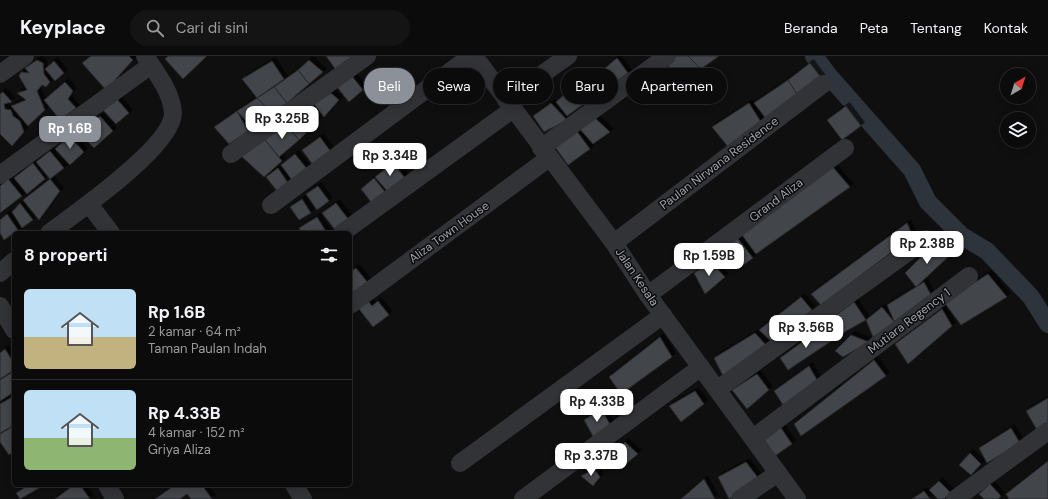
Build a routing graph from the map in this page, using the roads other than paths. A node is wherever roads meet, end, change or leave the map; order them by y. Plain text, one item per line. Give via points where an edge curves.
1 (25, 56) edge
2 (367, 56) edge
3 (471, 56) edge
4 (474, 56) edge
5 (568, 56) edge
6 (667, 56) edge
7 (147, 59) edge
8 (553, 68) edge
9 (0, 74) edge
10 (493, 82) edge
11 (824, 84) dead end
12 (509, 104) joint
13 (845, 148) dead end
14 (545, 153) junction
15 (231, 154) dead end
16 (0, 175) edge
17 (89, 204) junction
18 (271, 206) dead end
19 (52, 231) edge
20 (109, 231) edge
21 (345, 231) edge
22 (926, 238) dead end
23 (614, 243) junction
24 (12, 263) edge
25 (0, 273) edge
26 (970, 276) dead end
27 (648, 295) junction
28 (352, 303) edge
29 (0, 306) edge
30 (663, 315) junction
31 (12, 327) edge
32 (702, 367) junction
33 (718, 389) junction
34 (1048, 431) edge
35 (753, 438) junction
36 (460, 463) dead end
37 (778, 473) junction
38 (108, 487) edge
39 (295, 487) edge
40 (115, 499) edge
41 (303, 499) edge
42 (523, 499) edge
43 (740, 499) edge
44 (797, 499) edge
45 (955, 499) edge

1 - 9 street
2 - 15 street
3 - 18 street
4 - 10 street, Jalan Kesala
5 - 8 street
6 - 14 street, Aliza Town House
7 - 16 street
7 - 17 street via 170,98 173,114 169,129 131,169
11 - 23 street, Paulan Nirwana Residence
12 - 14 street, Jalan Kesala
12 - 21 street
13 - 27 street, Grand Aliza
14 - 23 street, Jalan Kesala
14 - 28 street, Aliza Town House
17 - 19 street
17 - 20 street
22 - 33 street
23 - 27 street, Jalan Kesala
24 - 25 street
26 - 35 street, Mutiara Regency 1
27 - 30 street, Jalan Kesala
29 - 31 street
30 - 32 street, Jalan Kesala
30 - 36 street
32 - 33 street, Jalan Kesala
32 - 42 street
33 - 35 street, Jalan Kesala
34 - 45 street
35 - 37 street, Jalan Kesala
37 - 43 street
37 - 44 street, Jalan Kesala
38 - 40 street
39 - 41 street

